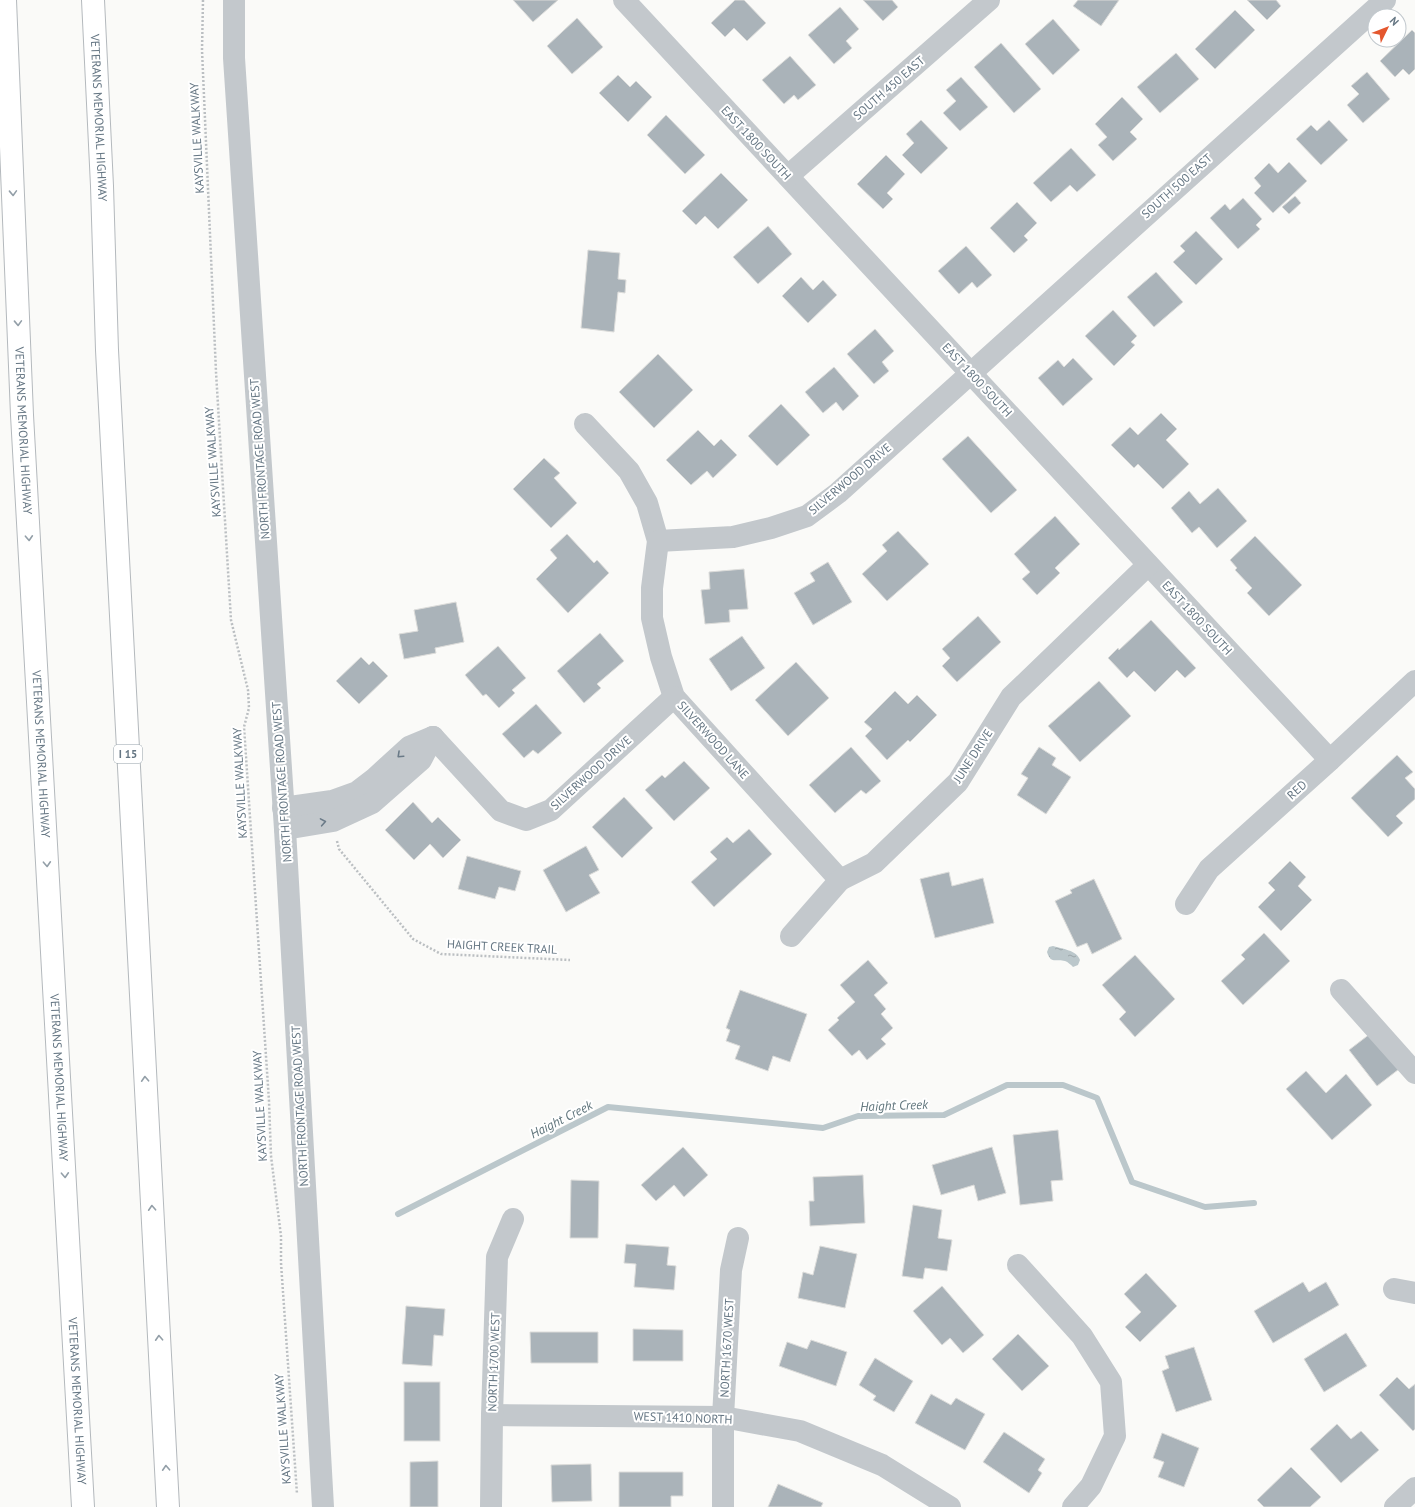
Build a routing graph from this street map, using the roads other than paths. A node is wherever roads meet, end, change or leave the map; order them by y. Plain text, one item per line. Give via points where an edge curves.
1 (5, 0) edge
2 (93, 0) edge
3 (234, 0) edge
4 (624, 0) edge
5 (989, 0) edge
6 (1385, 0) edge
7 (0, 57) edge
8 (11, 165) junction
9 (788, 176) junction
10 (970, 373) junction
11 (586, 424) dead end
12 (658, 541) junction
13 (1148, 565) junction
14 (1415, 681) edge
15 (674, 697) junction
16 (433, 737) junction
17 (1330, 760) junction
18 (283, 808) junction
19 (285, 829) junction
20 (840, 880) junction
21 (1186, 904) dead end
22 (791, 936) dead end
23 (1341, 990) dead end
24 (1415, 1073) edge
25 (513, 1219) dead end
26 (738, 1238) dead end
27 (1018, 1265) dead end
28 (1394, 1289) dead end
29 (1415, 1293) edge
30 (492, 1415) junction
31 (723, 1417) junction
32 (1415, 1488) edge
33 (84, 1507) edge
34 (168, 1507) edge
35 (323, 1507) edge
36 (491, 1507) edge
37 (723, 1507) edge
38 (950, 1507) edge
39 (1073, 1507) edge
40 (1395, 1507) edge

1 - 8 highway, VETERANS MEMORIAL HIGHWAY
34 -> 2 highway, VETERANS MEMORIAL HIGHWAY / I 15 via 107,350
3 - 18 street, NORTH FRONTAGE ROAD WEST via 234,58
4 - 9 street, EAST 1800 SOUTH
5 - 9 street, SOUTH 450 EAST
6 - 10 street, SOUTH 500 EAST
7 - 8 highway
8 -> 33 highway, VETERANS MEMORIAL HIGHWAY via 22,415
9 - 10 street, EAST 1800 SOUTH
10 - 12 street, SILVERWOOD DRIVE via 838,493 807,516 733,537
10 - 13 street, EAST 1800 SOUTH
11 - 12 street, SILVERWOOD LANE via 629,471 647,503
12 - 15 street, SILVERWOOD LANE via 652,588 652,618
13 - 17 street, EAST 1800 SOUTH
13 - 20 street, JUNE DRIVE via 1011,697 958,782 874,863
14 - 17 street, RED
15 - 16 street, SILVERWOOD DRIVE via 551,810 526,820 501,812
15 - 20 street, SILVERWOOD LANE
16 -> 18 street via 409,747 357,792 332,801
19 -> 16 street via 333,820 372,803 421,760
17 - 21 street, RED via 1209,869
18 - 19 street, NORTH FRONTAGE ROAD WEST
19 - 35 street, NORTH FRONTAGE ROAD WEST
20 - 22 street, JUNE DRIVE
23 - 24 street
25 - 30 street, NORTH 1700 WEST via 497,1258
26 - 31 street, NORTH 1670 WEST via 731,1270
27 - 39 street via 1082,1336 1111,1382 1115,1436 1091,1486
28 - 29 street
30 - 31 street, WEST 1410 NORTH
30 - 36 street, NORTH 1700 WEST
31 - 37 street, NORTH 1670 WEST
31 - 38 street, WEST 1410 NORTH via 800,1431 882,1465
32 - 40 street

